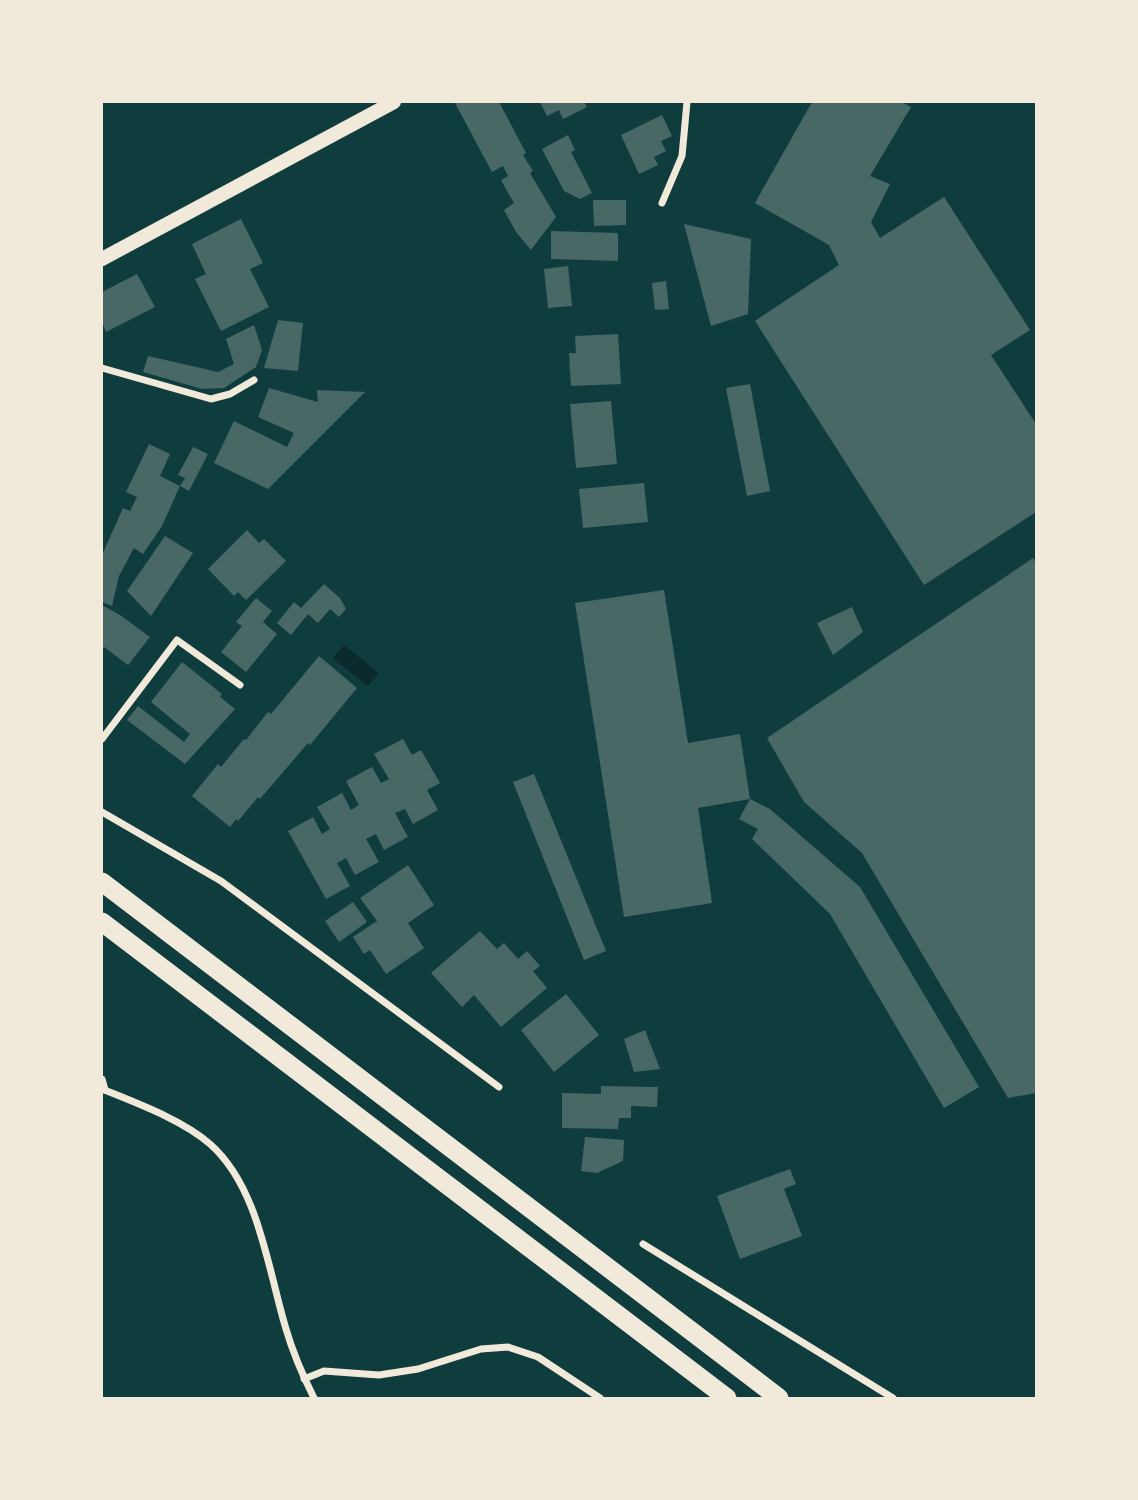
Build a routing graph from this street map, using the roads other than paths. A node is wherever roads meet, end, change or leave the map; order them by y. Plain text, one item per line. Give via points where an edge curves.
1 (394, 102) edge
2 (687, 102) edge
3 (662, 203) dead end
4 (102, 259) edge
5 (102, 368) edge
6 (254, 380) dead end
7 (240, 685) dead end
8 (102, 740) edge
9 (102, 811) edge
10 (102, 881) edge
11 (102, 922) edge
12 (102, 1079) edge
13 (499, 1087) dead end
14 (103, 1090) edge
15 (643, 1244) dead end
16 (304, 1379) junction
17 (314, 1398) edge
18 (600, 1398) edge
19 (727, 1398) edge
20 (779, 1398) edge
21 (893, 1398) edge

1 - 4 main road
2 - 3 street via 682,156
5 - 6 street via 211,399
7 - 8 street via 177,640
9 - 13 street via 220,881
10 - 20 highway
11 - 19 highway
12 - 14 street
14 - 16 street via 182,1125 211,1145 238,1177 256,1220
15 - 21 street
16 - 17 street
16 - 18 street via 324,1371 379,1375 405,1371 481,1349 509,1347 538,1357

